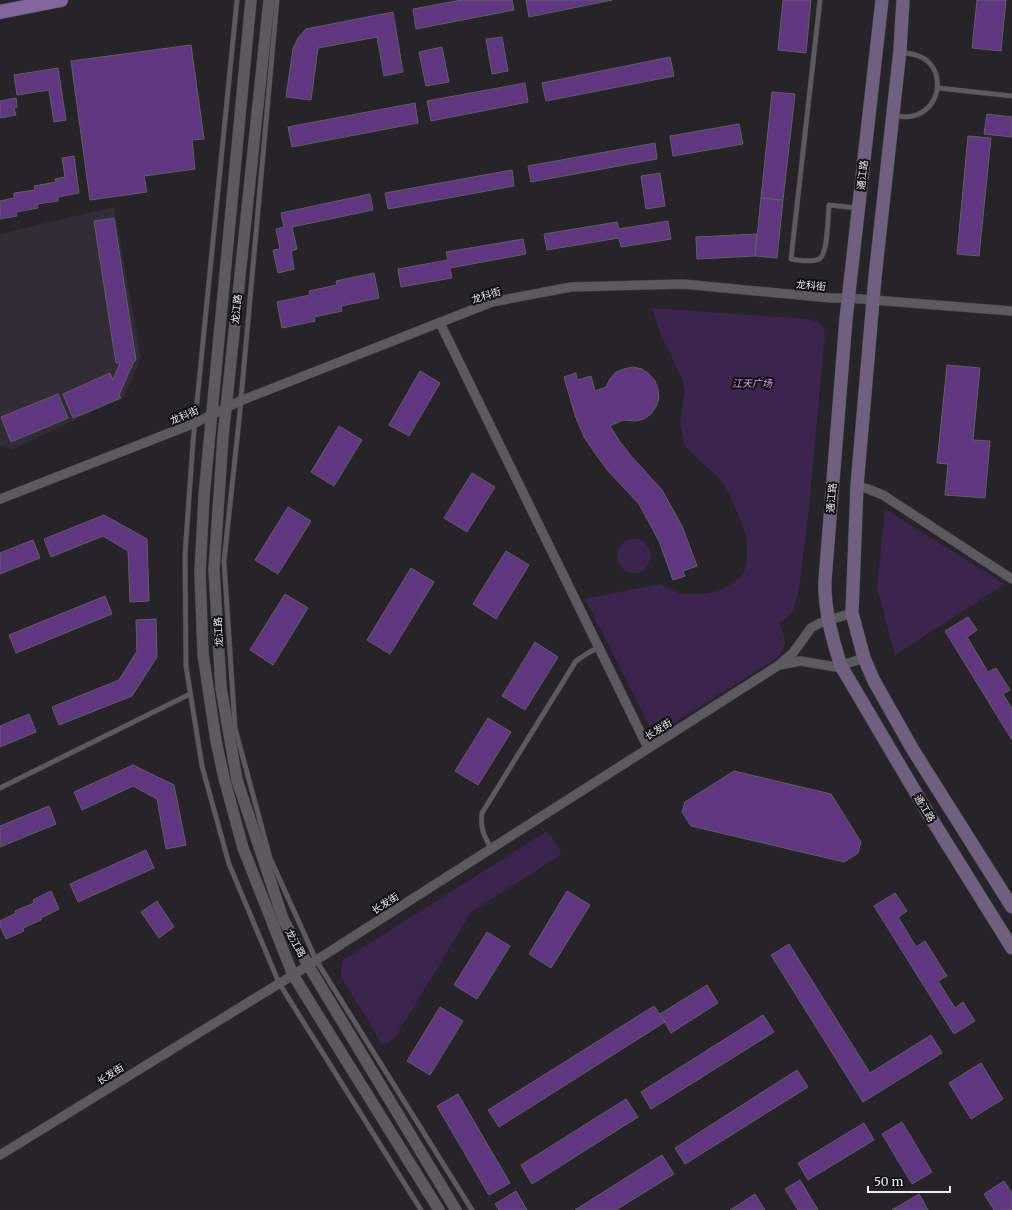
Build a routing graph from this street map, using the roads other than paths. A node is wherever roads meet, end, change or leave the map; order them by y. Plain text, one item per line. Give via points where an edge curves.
1 (61, 0) edge
2 (237, 0) edge
3 (251, 0) edge
4 (269, 0) edge
5 (277, 0) edge
6 (820, 0) edge
7 (882, 0) edge
8 (903, 0) edge
9 (0, 12) edge
10 (899, 52) junction
11 (938, 88) junction
12 (1012, 96) edge
13 (892, 116) junction
14 (858, 209) junction
15 (848, 298) junction
16 (874, 300) junction
17 (1012, 311) edge
18 (440, 323) junction
19 (240, 401) junction
20 (225, 408) junction
21 (212, 414) junction
22 (195, 423) junction
23 (857, 486) junction
24 (0, 499) edge
25 (1012, 579) edge
26 (852, 613) junction
27 (828, 620) junction
28 (599, 647) junction
29 (864, 658) junction
30 (779, 665) junction
31 (841, 666) junction
32 (190, 694) junction
33 (648, 748) junction
34 (0, 788) edge
35 (491, 848) junction
36 (1012, 908) edge
37 (1012, 948) edge
38 (312, 963) junction
39 (293, 975) junction
40 (279, 983) junction
41 (0, 1155) edge
42 (421, 1210) edge
43 (439, 1210) edge
44 (456, 1210) edge
45 (472, 1210) edge

1 - 9 main road
2 - 22 lane
3 - 21 street, 龙江路
4 - 20 street, 龙江路
5 - 19 lane
6 - 14 lane via 791,259 811,261 820,259 823,255 829,205
7 - 14 main road, 通江路
8 - 10 main road, 通江路
10 - 11 lane via 923,58 931,65
10 - 13 main road, 通江路
11 - 12 lane
11 - 13 lane via 936,96 924,112 914,116
13 - 16 main road, 通江路
14 - 15 main road, 通江路
15 - 16 street, 龙科街
15 - 18 street, 龙科街 via 683,284 571,287 492,302
15 - 27 main road, 通江路 via 824,580
16 - 17 street, 龙科街
16 - 23 main road, 通江路
18 - 19 street, 龙科街
18 - 28 street
19 - 20 street, 龙科街
19 - 38 lane via 224,561 236,728 270,858
20 - 21 street, 龙科街
20 - 38 street, 龙江路 via 214,570 221,688 237,780 283,919
21 - 22 street, 龙科街
21 - 39 street, 龙江路 via 200,573 203,654 216,741 243,848
22 - 24 street, 龙科街
22 - 32 lane via 185,555 186,666
23 - 25 street via 883,495
23 - 26 main road, 通江路
26 - 27 street, 长发街
26 - 29 main road, 通江路
27 - 30 street, 长发街 via 811,628 793,653
27 - 31 main road, 通江路
28 - 33 street
28 - 35 lane via 576,661 482,813 482,830
29 - 31 street, 长发街
29 - 36 main road, 通江路 via 913,750
30 - 31 street, 长发街 via 800,661
30 - 33 street, 长发街
31 - 37 main road, 通江路 via 922,804
32 - 34 lane
32 - 40 lane via 202,766 229,864
33 - 35 street, 长发街
35 - 38 street, 长发街
38 - 39 street, 长发街
38 - 44 street, 龙江路
38 - 45 lane
39 - 40 street, 长发街
39 - 43 street, 龙江路
40 - 41 street, 长发街
40 - 42 lane

